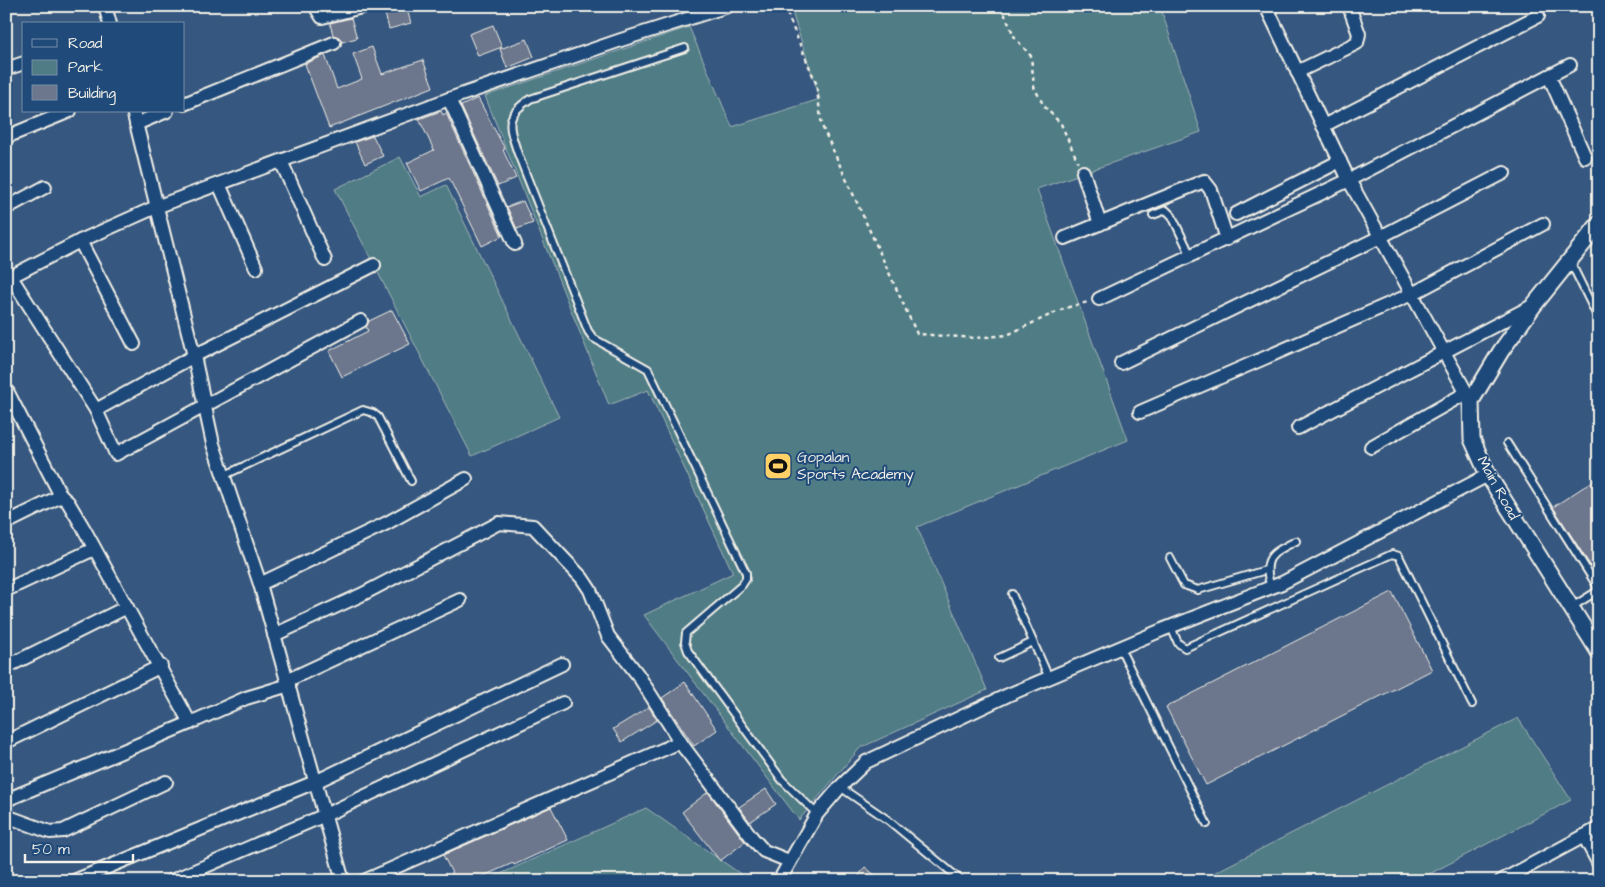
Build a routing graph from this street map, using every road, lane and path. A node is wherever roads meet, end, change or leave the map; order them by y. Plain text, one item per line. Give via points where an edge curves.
1 (105, 6) edge
2 (315, 6) edge
3 (366, 6) edge
4 (728, 6) edge
5 (784, 6) edge
6 (1001, 6) edge
7 (1266, 6) edge
8 (1349, 6) edge
9 (1538, 16) dead end
10 (109, 22) edge
11 (334, 43) dead end
12 (685, 48) dead end
13 (22, 64) edge
14 (1570, 65) dead end
15 (6, 69) edge
16 (1298, 72) junction
17 (1549, 76) junction
18 (449, 99) junction
19 (185, 104) edge
20 (68, 112) edge
21 (133, 112) edge
22 (165, 112) edge
23 (136, 124) junction
24 (1323, 126) junction
25 (6, 137) edge
26 (1586, 157) dead end
27 (281, 161) junction
28 (1340, 161) junction
29 (1082, 172) joint
30 (1504, 173) dead end
31 (1349, 180) junction
32 (219, 184) junction
33 (45, 187) dead end
34 (156, 207) junction
35 (6, 208) edge
36 (1236, 214) dead end
37 (1153, 215) dead end
38 (1100, 224) junction
39 (1543, 224) dead end
40 (1599, 224) edge
41 (1380, 237) junction
42 (1065, 238) dead end
43 (1227, 239) junction
44 (80, 241) junction
45 (515, 244) dead end
46 (1191, 256) junction
47 (325, 260) dead end
48 (1569, 260) junction
49 (374, 265) dead end
50 (256, 268) dead end
51 (9, 278) edge
52 (1412, 294) junction
53 (1100, 299) joint
54 (1534, 305) junction
55 (1599, 320) edge
56 (361, 321) dead end
57 (134, 344) dead end
58 (1444, 353) junction
59 (194, 356) junction
60 (1121, 363) dead end
61 (6, 389) edge
62 (1468, 397) junction
63 (204, 406) junction
64 (96, 410) junction
65 (1140, 412) dead end
66 (1298, 428) dead end
67 (1507, 443) dead end
68 (1371, 447) dead end
69 (223, 476) junction
70 (1488, 476) junction
71 (466, 479) dead end
72 (411, 481) dead end
73 (61, 496) junction
74 (6, 523) edge
75 (1296, 541) dead end
76 (94, 549) junction
77 (1170, 558) dead end
78 (1266, 570) junction
79 (260, 584) junction
80 (1271, 588) junction
81 (6, 590) edge
82 (1599, 590) edge
83 (1012, 594) dead end
84 (460, 600) dead end
85 (127, 606) junction
86 (1571, 608) junction
87 (1171, 627) junction
88 (274, 635) junction
89 (1033, 642) junction
90 (1596, 643) edge
91 (1120, 648) junction
92 (999, 658) dead end
93 (562, 664) dead end
94 (161, 666) junction
95 (6, 667) edge
96 (1049, 678) junction
97 (289, 683) junction
98 (563, 703) dead end
99 (1472, 704) dead end
100 (190, 722) junction
101 (6, 742) edge
102 (685, 749) junction
103 (166, 782) dead end
104 (314, 782) junction
105 (840, 787) junction
106 (6, 800) edge
107 (817, 814) junction
108 (6, 816) edge
109 (323, 816) junction
110 (1207, 824) dead end
111 (1599, 828) edge
112 (1584, 836) junction
113 (789, 861) junction
114 (1599, 864) edge
115 (74, 881) edge
116 (171, 881) edge
117 (342, 881) edge
118 (364, 881) edge
119 (779, 881) edge
120 (962, 881) edge
121 (1501, 881) edge

1 - 10 street
2 - 3 street via 322,17
4 - 18 street
5 - 53 path via 816,83 822,126 917,334 975,338 1007,335 1064,308
6 - 29 path via 1015,38 1031,56 1034,87 1044,106 1061,124
7 - 16 street
8 - 16 street via 1359,34 1357,43
9 - 24 street
11 - 19 street
12 - 107 lane via 530,99 517,107 509,126 588,332 648,369 746,573 742,584 686,633 688,650 782,780
13 - 15 street
14 - 17 street
16 - 24 street
17 - 26 street
17 - 31 street
18 - 27 street
18 - 45 street
20 - 25 street
21 - 23 street
22 - 23 street
23 - 34 street
24 - 28 street
27 - 32 street
27 - 47 street
28 - 31 street
28 - 36 street
29 - 38 street
30 - 41 street
31 - 41 street
31 - 43 street
32 - 34 street
32 - 50 street
33 - 35 street
34 - 44 street
34 - 59 street
37 - 46 lane via 1166,210 1172,216
38 - 42 street
38 - 43 street via 1204,180
39 - 52 street
40 - 48 street
41 - 52 street
41 - 60 street
43 - 46 street
44 - 51 street
44 - 57 street
46 - 53 street
48 - 54 street
48 - 55 lane
49 - 59 street
51 - 64 street
52 - 58 street
52 - 65 street
54 - 58 street
54 - 62 street
56 - 63 street
58 - 62 street
58 - 66 street
59 - 63 street
59 - 64 street
61 - 73 street
62 - 68 street
62 - 70 street, Main Road via 1472,439
63 - 64 street via 116,454
63 - 69 street
67 - 82 lane
69 - 72 lane via 363,410 378,417
69 - 79 street
70 - 80 street
70 - 86 street, Main Road
71 - 79 street via 387,523
73 - 74 street
73 - 76 street via 68,502
75 - 78 lane via 1279,550 1269,560
76 - 81 street
76 - 85 street
77 - 78 lane via 1184,585 1198,590
78 - 80 lane
79 - 88 street
80 - 87 street
82 - 86 lane
83 - 89 lane
84 - 97 street
85 - 94 street
85 - 95 street
86 - 90 street, Main Road
87 - 91 street
87 - 99 lane via 1178,643 1185,648 1396,554
88 - 97 street
88 - 102 street via 500,522 527,524 540,532 582,578 608,636 638,675
89 - 92 lane
89 - 96 lane
91 - 96 street
91 - 110 lane
93 - 104 street
94 - 100 street
94 - 101 street
96 - 105 street via 883,752 866,762
97 - 100 street
97 - 104 street
98 - 109 street
100 - 106 street
102 - 113 street via 753,840 764,851
102 - 118 street via 680,742
103 - 108 street via 63,831 50,832
104 - 109 street
104 - 115 street
105 - 107 street
105 - 120 lane via 888,820
107 - 113 street
109 - 116 street
109 - 117 street
111 - 112 street
112 - 114 street
112 - 121 street
113 - 119 street

